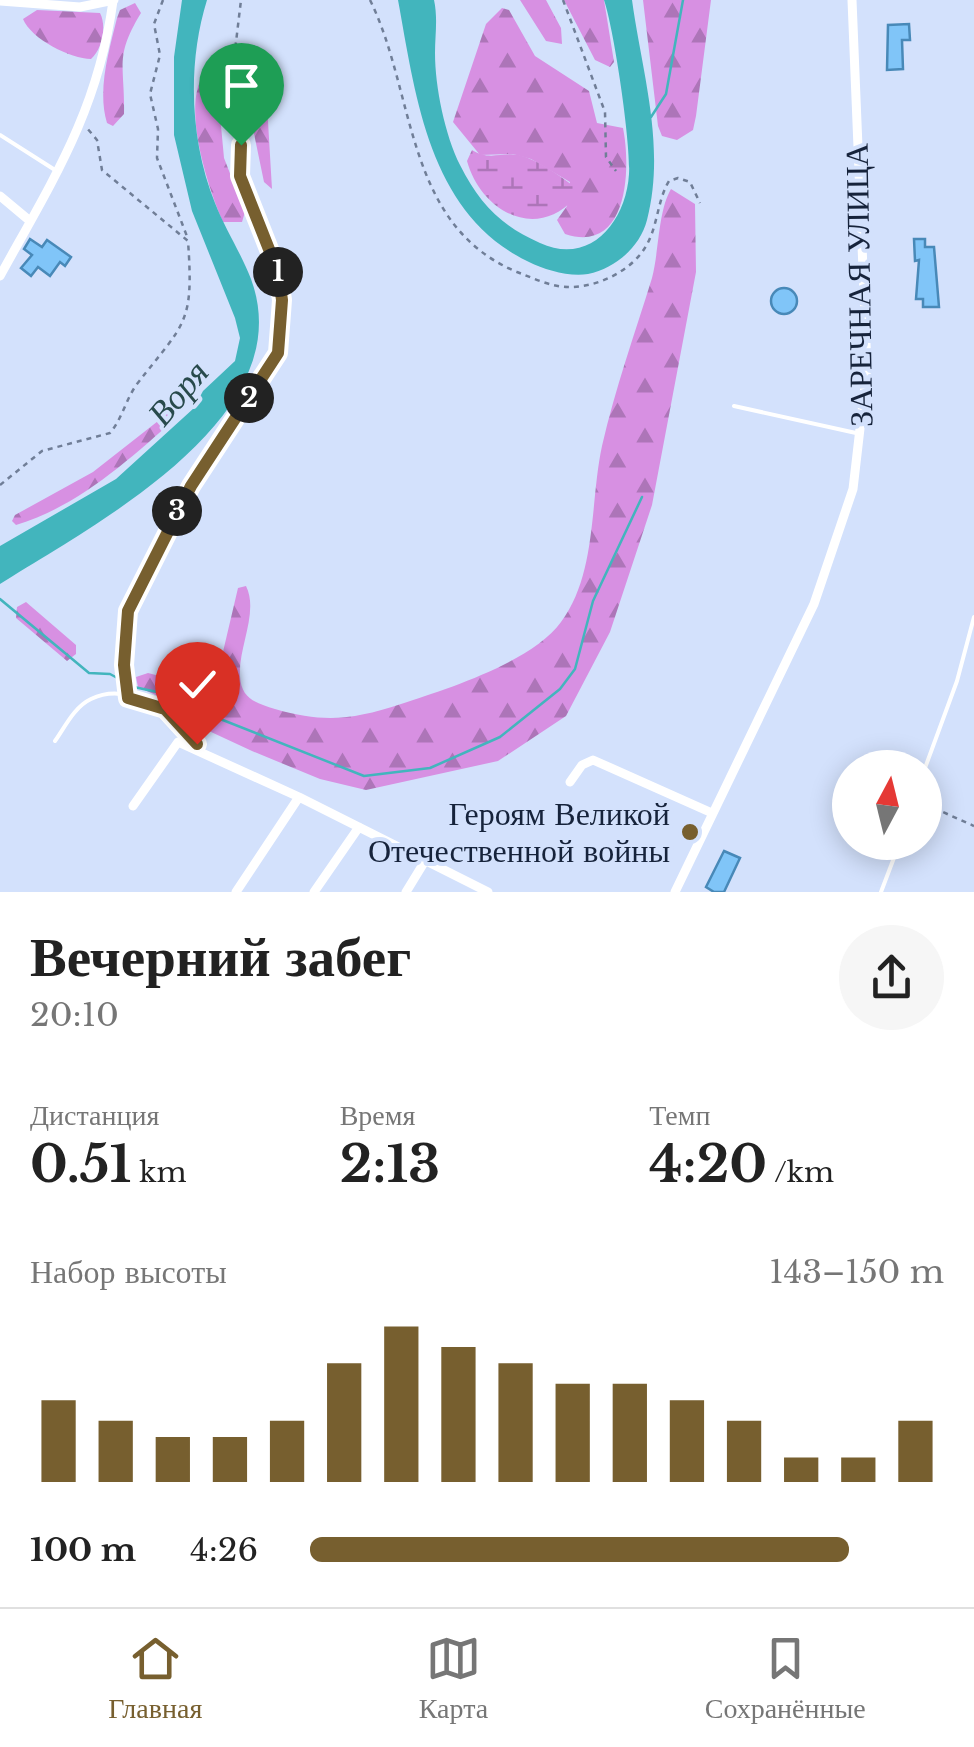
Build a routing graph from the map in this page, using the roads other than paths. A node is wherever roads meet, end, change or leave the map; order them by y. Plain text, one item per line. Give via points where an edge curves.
1 (113, 0) edge
2 (852, 0) edge
3 (0, 1) edge
4 (12, 3) junction
5 (0, 12) edge
6 (0, 135) edge
7 (58, 172) junction
8 (0, 196) edge
9 (30, 222) junction
10 (0, 276) edge
11 (734, 406) dead end
12 (862, 434) junction
13 (974, 617) edge
14 (55, 741) dead end
15 (199, 750) junction
16 (932, 750) edge
17 (570, 782) dead end
18 (300, 797) junction
19 (133, 806) dead end
20 (712, 813) junction
21 (359, 828) junction
22 (893, 860) edge
23 (425, 861) junction
24 (236, 892) edge
25 (314, 892) edge
26 (406, 892) edge
27 (488, 892) edge
28 (675, 892) edge
29 (881, 892) edge

1 - 4 street via 80,7
1 - 7 street via 104,62
2 - 12 street, ЗАРЕЧНАЯ УЛИЦА via 867,368
3 - 4 street
4 - 5 street
6 - 7 lane
7 - 9 street
8 - 9 street
9 - 10 street
11 - 12 lane
12 - 20 street, ЗАРЕЧНАЯ УЛИЦА via 836,551
13 - 16 lane
14 - 15 lane via 93,698 128,698 165,709
15 - 18 street
15 - 19 street via 173,745
17 - 20 street via 593,760
18 - 21 street
18 - 24 street
20 - 28 street, ЗАРЕЧНАЯ УЛИЦА
21 - 23 street
21 - 25 street
22 - 29 lane
23 - 26 street
23 - 27 street

